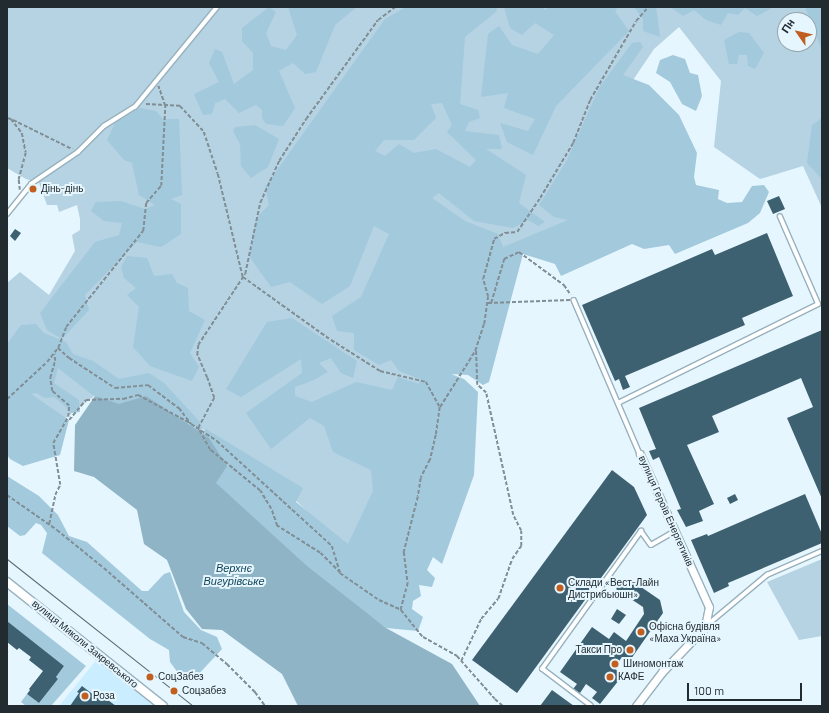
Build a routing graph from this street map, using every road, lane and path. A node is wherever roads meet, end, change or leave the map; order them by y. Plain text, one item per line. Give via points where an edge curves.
1 (218, 7) edge
2 (395, 7) edge
3 (648, 7) edge
4 (156, 82) junction
5 (139, 103) junction
6 (165, 106) junction
7 (7, 118) edge
8 (11, 119) junction
9 (78, 152) junction
10 (20, 198) junction
11 (11, 208) junction
12 (14, 211) dead end
13 (7, 214) edge
14 (780, 217) dead end
15 (243, 277) junction
16 (574, 300) junction
17 (488, 303) junction
18 (491, 303) junction
19 (58, 348) junction
20 (476, 351) junction
21 (54, 353) junction
22 (7, 399) edge
23 (618, 403) junction
24 (440, 407) junction
25 (69, 420) dead end
26 (191, 424) junction
27 (198, 428) junction
28 (640, 454) joint
29 (7, 495) edge
30 (49, 524) junction
31 (675, 531) junction
32 (822, 551) edge
33 (340, 573) junction
34 (7, 582) edge
35 (401, 610) junction
36 (705, 627) junction
37 (461, 661) junction
38 (163, 706) edge
39 (265, 706) edge
40 (503, 706) edge
41 (591, 706) edge
42 (636, 706) edge

1 - 4 lane
2 - 15 path via 378,20 306,119 279,161 260,203
3 - 17 path via 636,21 590,100 573,143 540,198 517,232 505,233 494,239 483,280
4 - 5 lane
4 - 6 path
5 - 6 path
5 - 9 lane via 104,126
6 - 15 path via 180,106 204,132 218,174
6 - 19 path via 161,186 146,203 143,231 66,327
7 - 8 path
8 - 9 path
8 - 10 path via 22,133 26,153 19,180
9 - 10 lane via 31,184
10 - 11 lane
11 - 12 lane
11 - 13 lane
14 - 23 lane via 818,304
15 - 24 path via 331,340 380,371 426,382
15 - 27 path via 198,346 197,355 214,398
16 - 18 path
16 - 18 path via 564,284 519,252 504,259
16 - 23 lane, вулиця Героїв Енергетиків
17 - 18 path
17 - 20 path
19 - 21 path
19 - 26 path via 115,388 148,385 179,408
20 - 24 path
20 - 37 path via 477,385 486,393 513,515 521,531 521,546 512,559 498,599 481,619
21 - 22 path
21 - 30 path via 55,361 50,378 52,391 69,406 68,417 53,443 60,485 55,495
23 - 28 lane, вулиця Героїв Енергетиків
24 - 35 path via 436,436 430,460 421,478 404,552 408,583
25 - 26 path via 86,400 123,399 138,395
26 - 27 path
27 - 33 path via 217,441 332,546
27 - 33 path via 210,450 260,491 271,509 277,526 320,553
28 - 31 street, вулиця Героїв Енергетиків
29 - 30 path
30 - 39 path via 183,637 202,643 228,664
31 - 36 street, вулиця Героїв Енергетиків via 709,607
31 - 41 lane via 651,545 641,531 542,669
32 - 36 lane via 766,575
33 - 35 path via 379,600
34 - 38 street, вулиця Миколи Закревського
35 - 37 path via 423,636
36 - 42 street via 662,672
37 - 40 path

